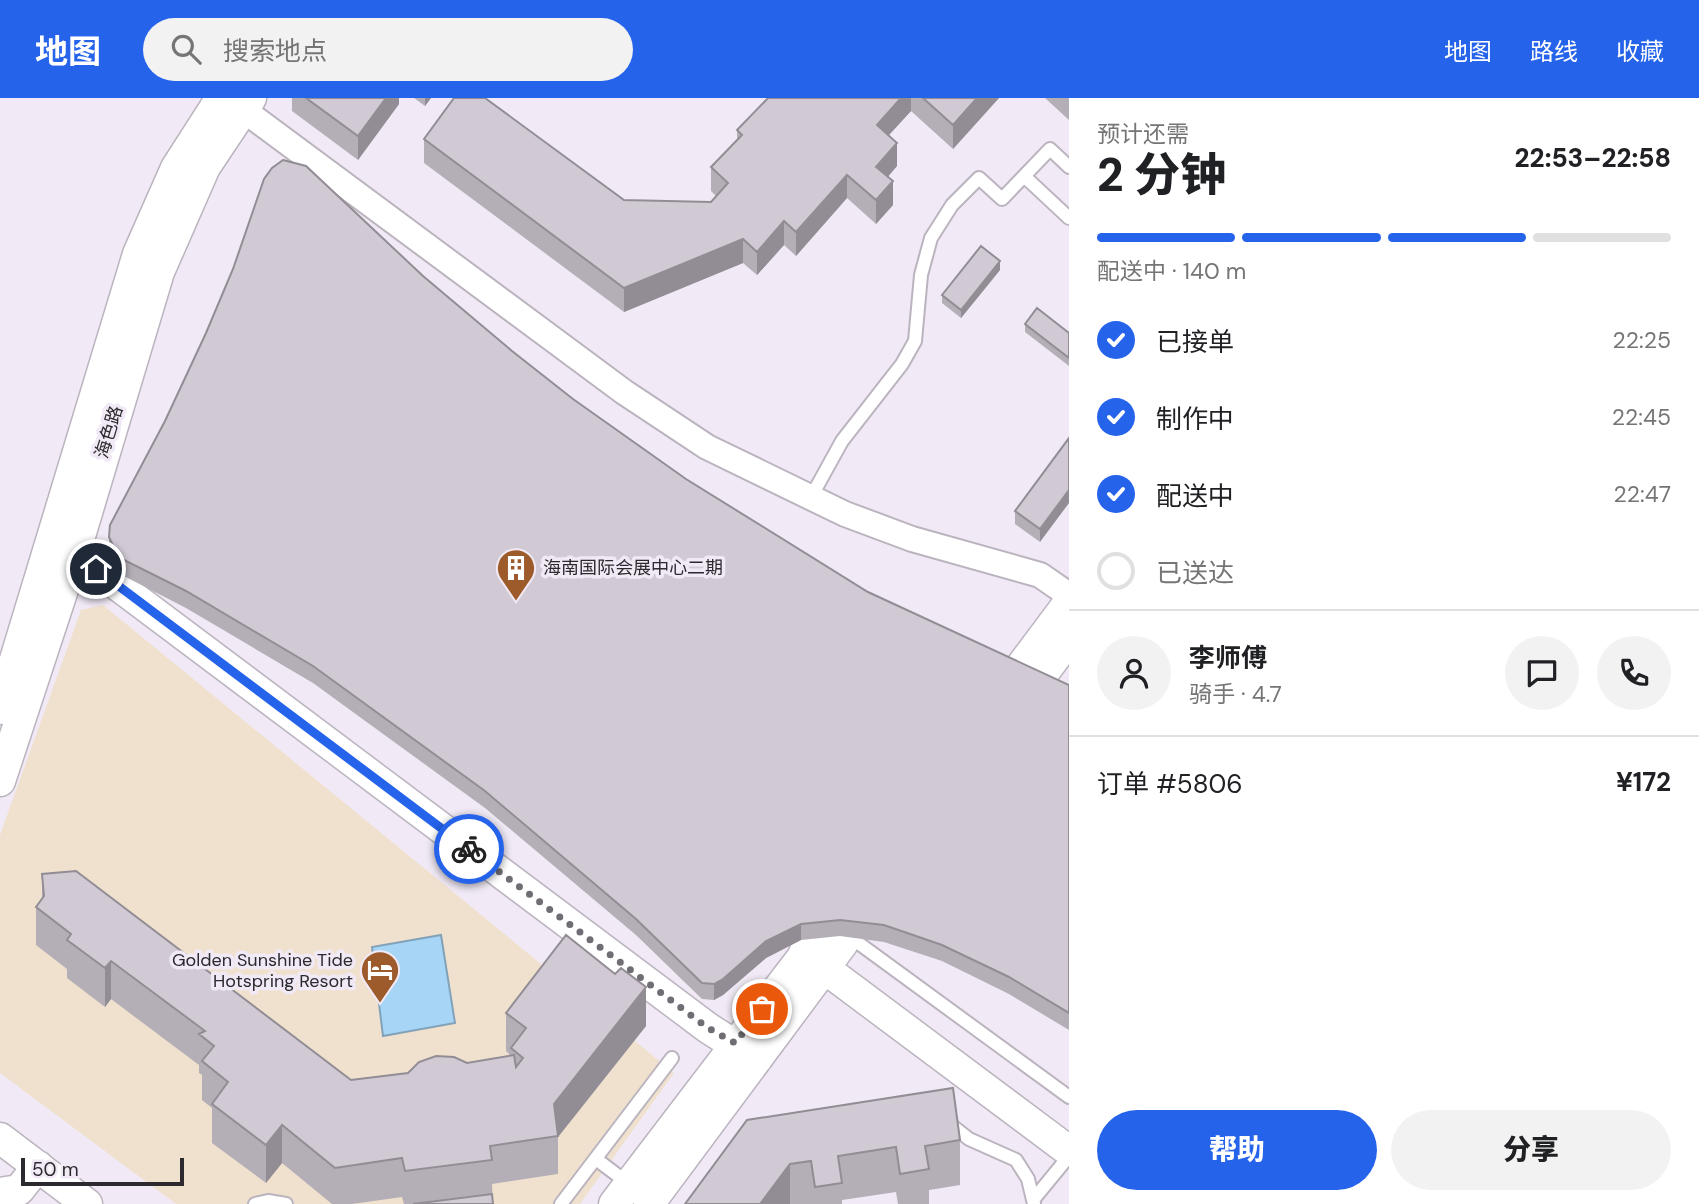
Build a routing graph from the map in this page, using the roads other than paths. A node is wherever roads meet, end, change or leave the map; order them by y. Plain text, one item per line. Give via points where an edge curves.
1 (236, 101) edge
2 (1069, 167) edge
3 (1024, 176) junction
4 (1069, 218) edge
5 (810, 499) junction
6 (62, 552) junction
7 (1069, 595) edge
8 (1069, 602) edge
9 (1069, 639) edge
10 (0, 709) edge
11 (0, 781) edge
12 (829, 949) junction
13 (746, 1051) junction
14 (671, 1058) dead end
15 (1069, 1097) edge
16 (935, 1112) edge
17 (0, 1138) edge
18 (1069, 1151) edge
19 (1069, 1156) edge
20 (596, 1159) junction
21 (38, 1167) junction
22 (14, 1191) edge
23 (631, 1197) edge
24 (1034, 1202) edge
25 (87, 1204) edge
26 (255, 1204) edge
27 (286, 1204) edge
28 (561, 1204) edge

1 - 5 street via 624,392 707,447
1 - 6 street, 海色路 via 176,168 138,254
2 - 3 lane via 1050,149
3 - 4 lane
3 - 5 lane via 1002,199 979,178 952,205 931,238 920,275 915,341 842,441
5 - 7 street via 912,539 1040,575
6 - 10 street, 海色路
6 - 11 street, 海色路
6 - 13 street via 708,1028
8 - 9 street via 1021,685
12 - 13 street
12 - 15 lane
12 - 18 street
13 - 23 street
14 - 20 lane
16 - 24 lane via 969,1139 1016,1160 1028,1179
17 - 21 street
19 - 24 lane
20 - 23 lane
20 - 28 lane
21 - 22 street
21 - 25 street
26 - 27 lane

